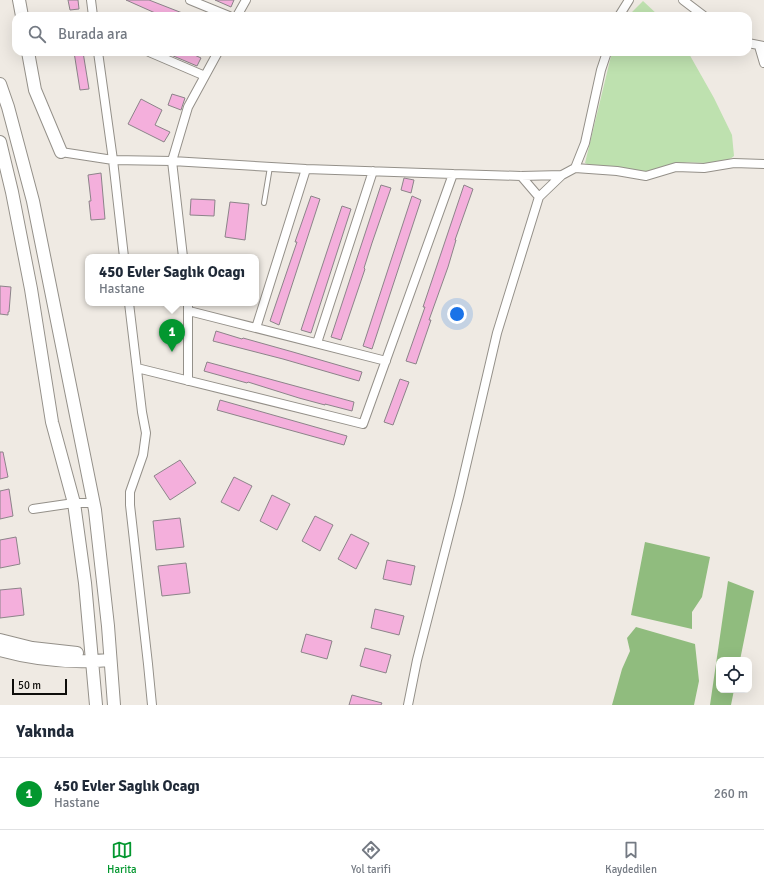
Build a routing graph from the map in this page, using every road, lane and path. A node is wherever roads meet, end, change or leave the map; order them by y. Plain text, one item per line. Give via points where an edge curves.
1 (19, 0) edge
2 (91, 0) edge
3 (190, 0) edge
4 (246, 0) edge
5 (629, 0) edge
6 (683, 0) edge
7 (21, 12) edge
8 (92, 12) edge
9 (219, 12) edge
10 (239, 12) edge
11 (622, 12) edge
12 (699, 12) edge
13 (752, 44) edge
14 (762, 46) edge
15 (29, 56) edge
16 (99, 56) edge
17 (158, 56) edge
18 (216, 56) edge
19 (606, 56) edge
20 (764, 63) edge
21 (205, 76) junction
22 (0, 84) edge
23 (0, 142) edge
24 (61, 152) joint
25 (113, 160) junction
26 (172, 161) junction
27 (763, 162) edge
28 (270, 167) junction
29 (575, 168) junction
30 (306, 169) junction
31 (373, 171) junction
32 (453, 174) junction
33 (562, 175) junction
34 (521, 176) junction
35 (539, 197) junction
36 (264, 203) dead end
37 (124, 254) edge
38 (183, 254) edge
39 (129, 306) edge
40 (188, 307) edge
41 (256, 328) junction
42 (317, 343) junction
43 (386, 361) junction
44 (137, 368) junction
45 (188, 381) junction
46 (74, 503) junction
47 (93, 503) junction
48 (33, 509) dead end
49 (0, 640) edge
50 (0, 650) edge
51 (110, 656) junction
52 (92, 657) junction
53 (96, 705) edge
54 (114, 705) edge
55 (152, 705) edge
56 (408, 705) edge

1 - 7 street
2 - 8 street
3 - 9 street
4 - 10 street
5 - 11 street
6 - 12 street
13 - 14 street
14 - 20 street
15 - 24 street via 35,90
16 - 25 street
17 - 21 street
18 - 21 street
19 - 29 street via 585,143
21 - 26 street via 188,107
22 - 47 street via 33,201
23 - 46 street via 31,289 52,422
24 - 25 street
25 - 26 street
25 - 37 street
26 - 28 street
26 - 38 street
27 - 29 street via 704,168 676,167 646,176 617,170
28 - 30 street
28 - 36 lane
29 - 33 street
30 - 31 street
30 - 41 street
31 - 32 street
31 - 42 street
32 - 34 street
32 - 43 street
33 - 34 street
33 - 35 street
34 - 35 street
35 - 56 street via 497,333
39 - 44 street
40 - 41 street
40 - 45 street
41 - 42 street
42 - 43 street
43 - 45 street via 364,424
44 - 45 street
44 - 55 street via 146,433 143,455 130,492 130,505
46 - 47 street
46 - 48 street
46 - 52 street
47 - 51 street
49 - 52 street via 32,648
50 - 52 street via 52,660
51 - 52 street
51 - 54 street
52 - 53 street

